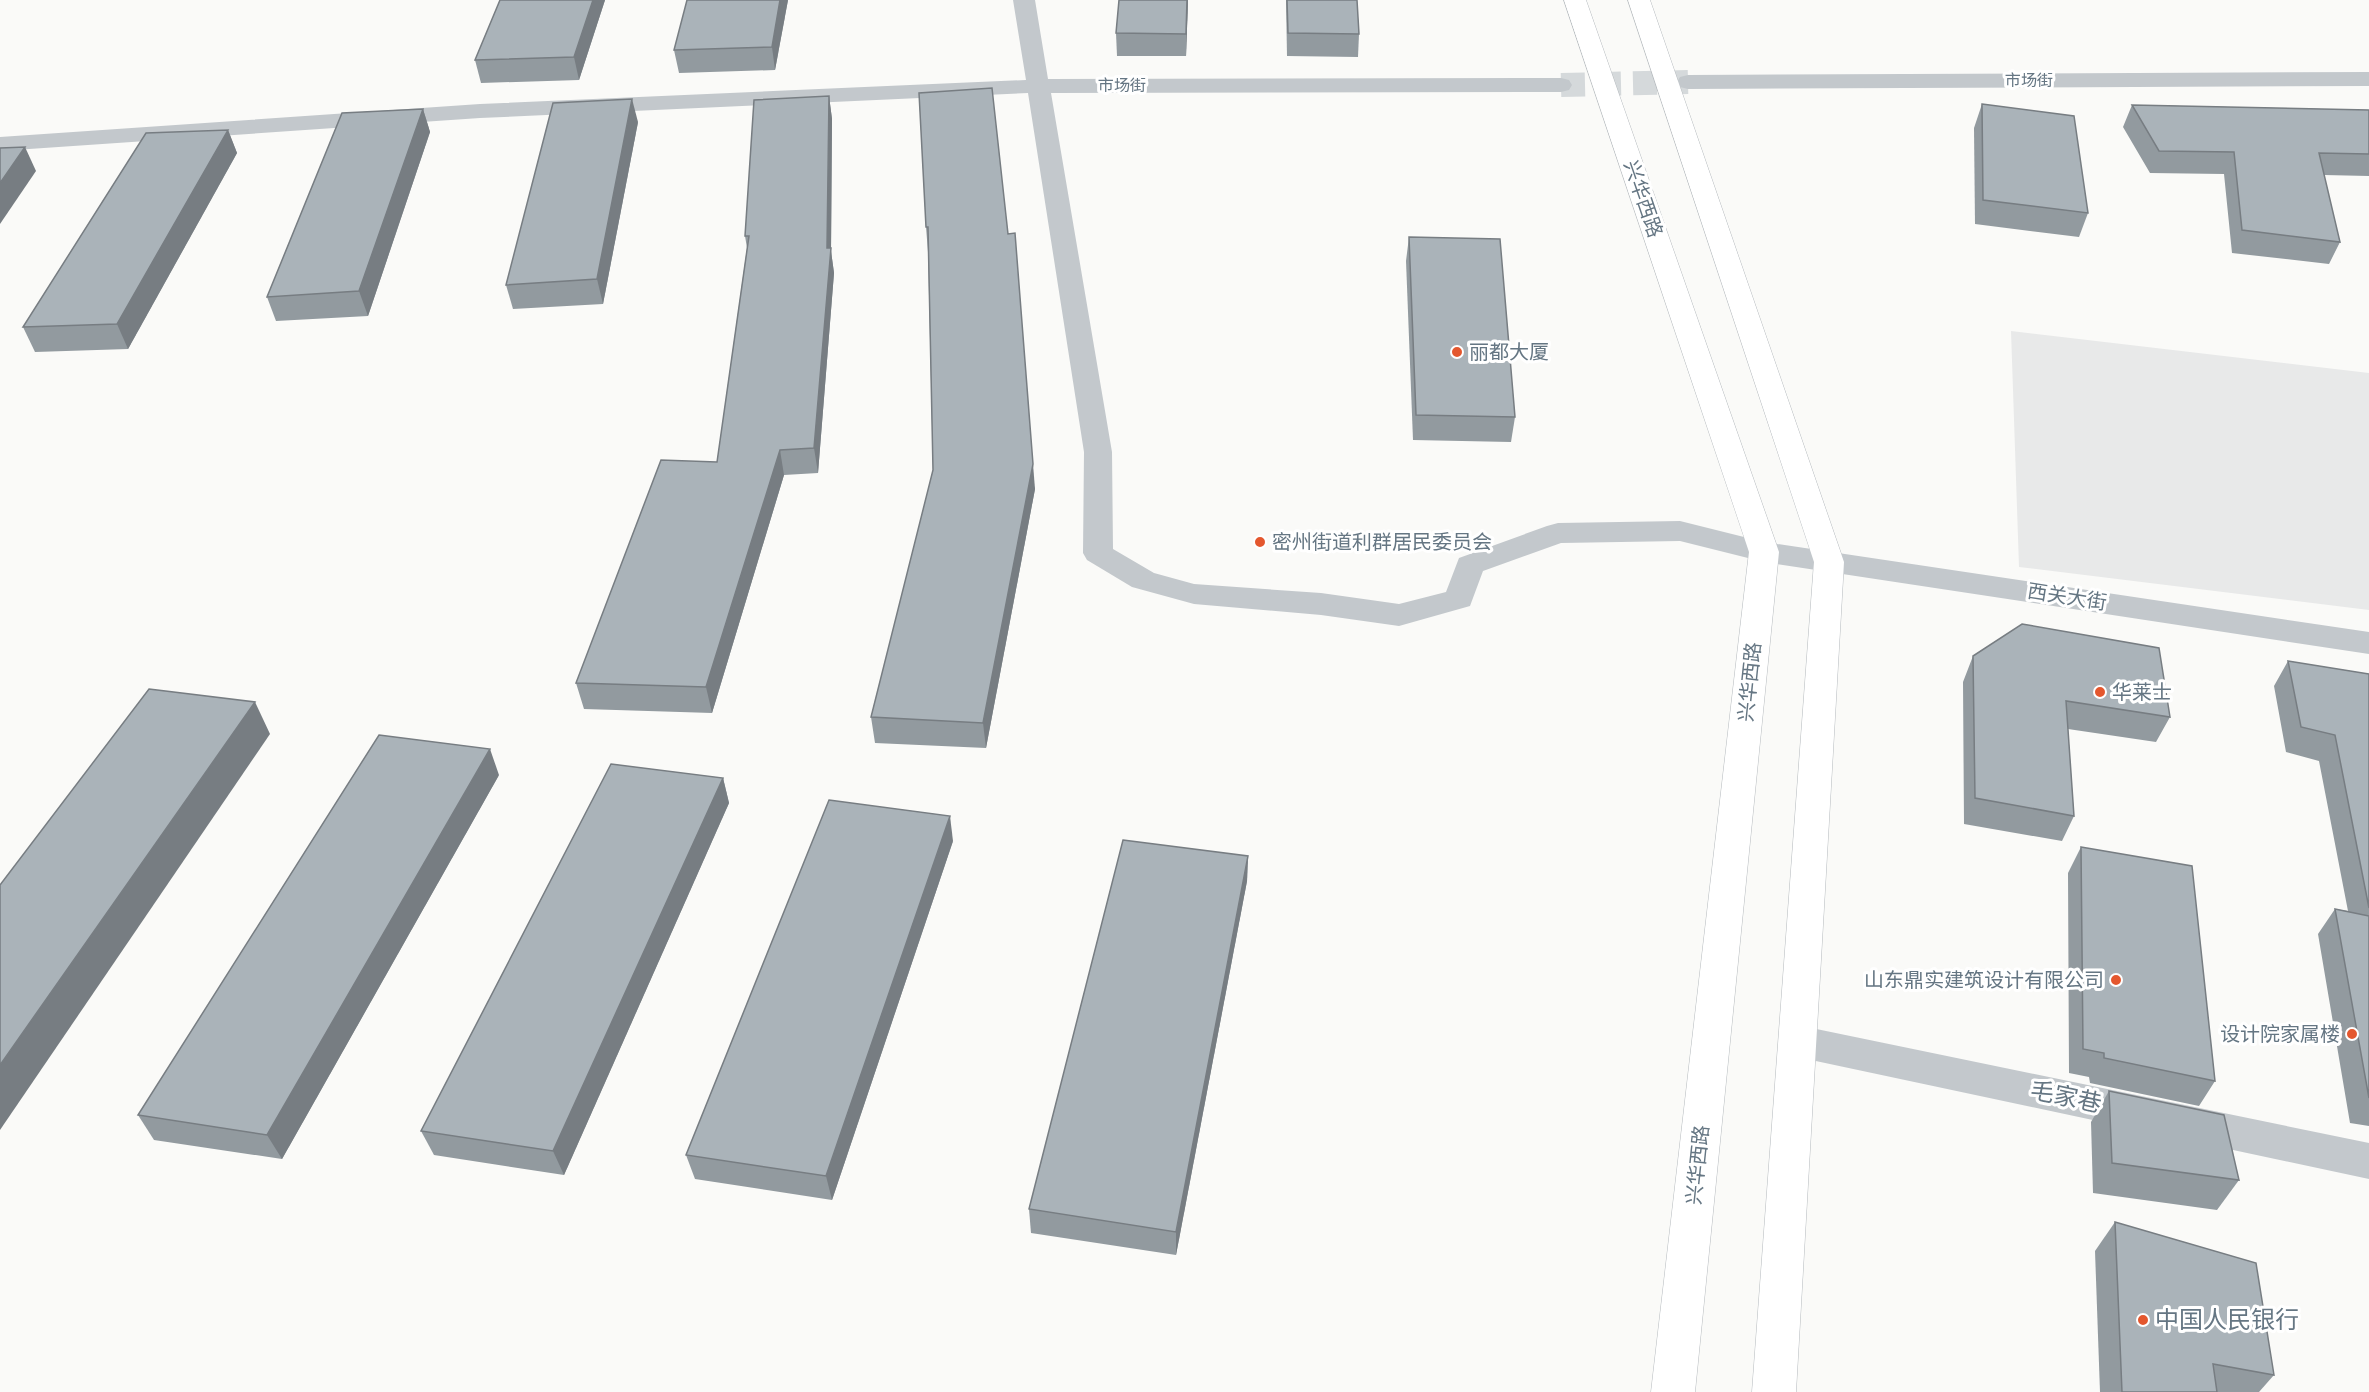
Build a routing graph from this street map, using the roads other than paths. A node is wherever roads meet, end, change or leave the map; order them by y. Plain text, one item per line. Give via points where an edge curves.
1 (1024, 0) edge
2 (1575, 0) edge
3 (1639, 0) edge
4 (2369, 79) edge
5 (1688, 82) tunnel mouth
6 (1561, 85) tunnel mouth
7 (1040, 86) junction
8 (0, 144) edge
9 (1764, 552) junction
10 (1829, 562) junction
11 (2369, 643) edge
12 (1797, 1041) junction
13 (2369, 1161) edge
14 (1673, 1392) edge
15 (1774, 1392) edge

1 - 7 street
2 - 9 main road, 兴华西路
3 - 10 main road
4 - 5 street, 市场街
6 - 7 street, 市场街
7 - 8 street, 市场街 via 480,111
7 - 9 street, 西关大街 via 1098,452 1098,553 1143,580 1194,594 1399,615 1459,599 1470,565 1558,533 1680,531
9 - 10 street, 西关大街
9 - 14 main road, 兴华西路
10 - 11 street, 西关大街
10 - 12 main road
12 - 13 street, 毛家巷
12 - 15 main road

